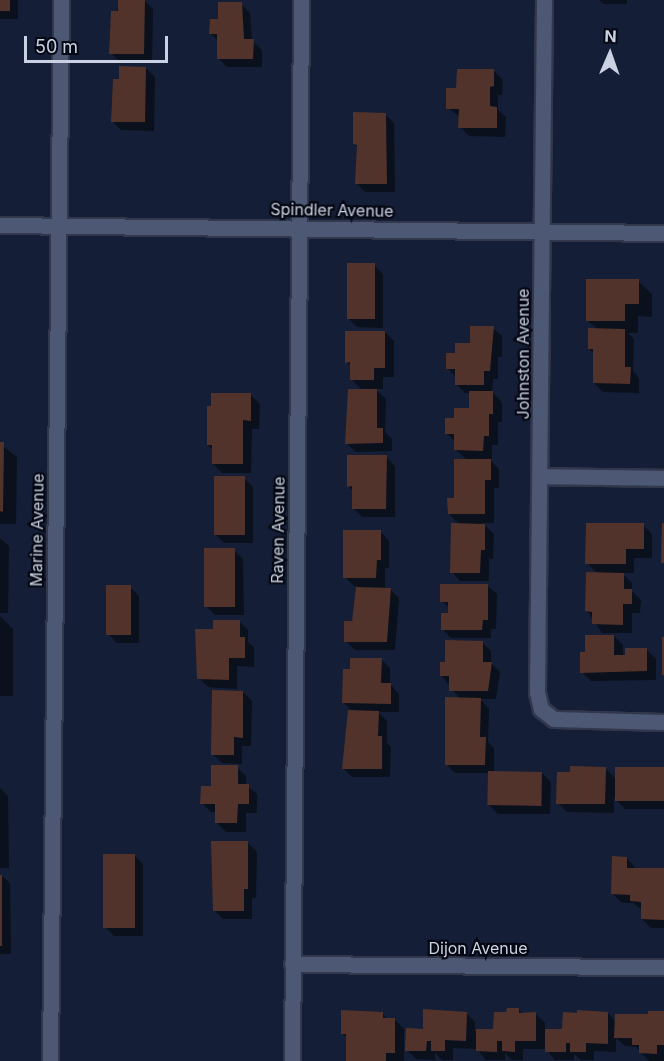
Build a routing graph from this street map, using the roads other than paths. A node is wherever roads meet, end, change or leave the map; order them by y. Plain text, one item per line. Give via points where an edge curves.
1 (61, 0) edge
2 (301, 0) edge
3 (544, 0) edge
4 (0, 225) edge
5 (58, 226) junction
6 (299, 228) junction
7 (542, 231) junction
8 (664, 232) edge
9 (540, 476) junction
10 (664, 478) edge
11 (664, 722) edge
12 (292, 964) junction
13 (664, 967) edge
14 (50, 1061) edge
15 (292, 1061) edge

1 - 5 street, Marine Avenue
2 - 6 street, Raven Avenue
3 - 7 street, Johnston Avenue
4 - 5 street, Spindler Avenue
5 - 6 street, Spindler Avenue
5 - 14 street, Marine Avenue
6 - 7 street, Spindler Avenue
6 - 12 street, Raven Avenue
7 - 8 street, Spindler Avenue
7 - 9 street, Johnston Avenue
9 - 10 street
9 - 11 street, Johnston Avenue via 537,692 541,708 554,719 565,721
12 - 13 street, Dijon Avenue
12 - 15 street, Raven Avenue

